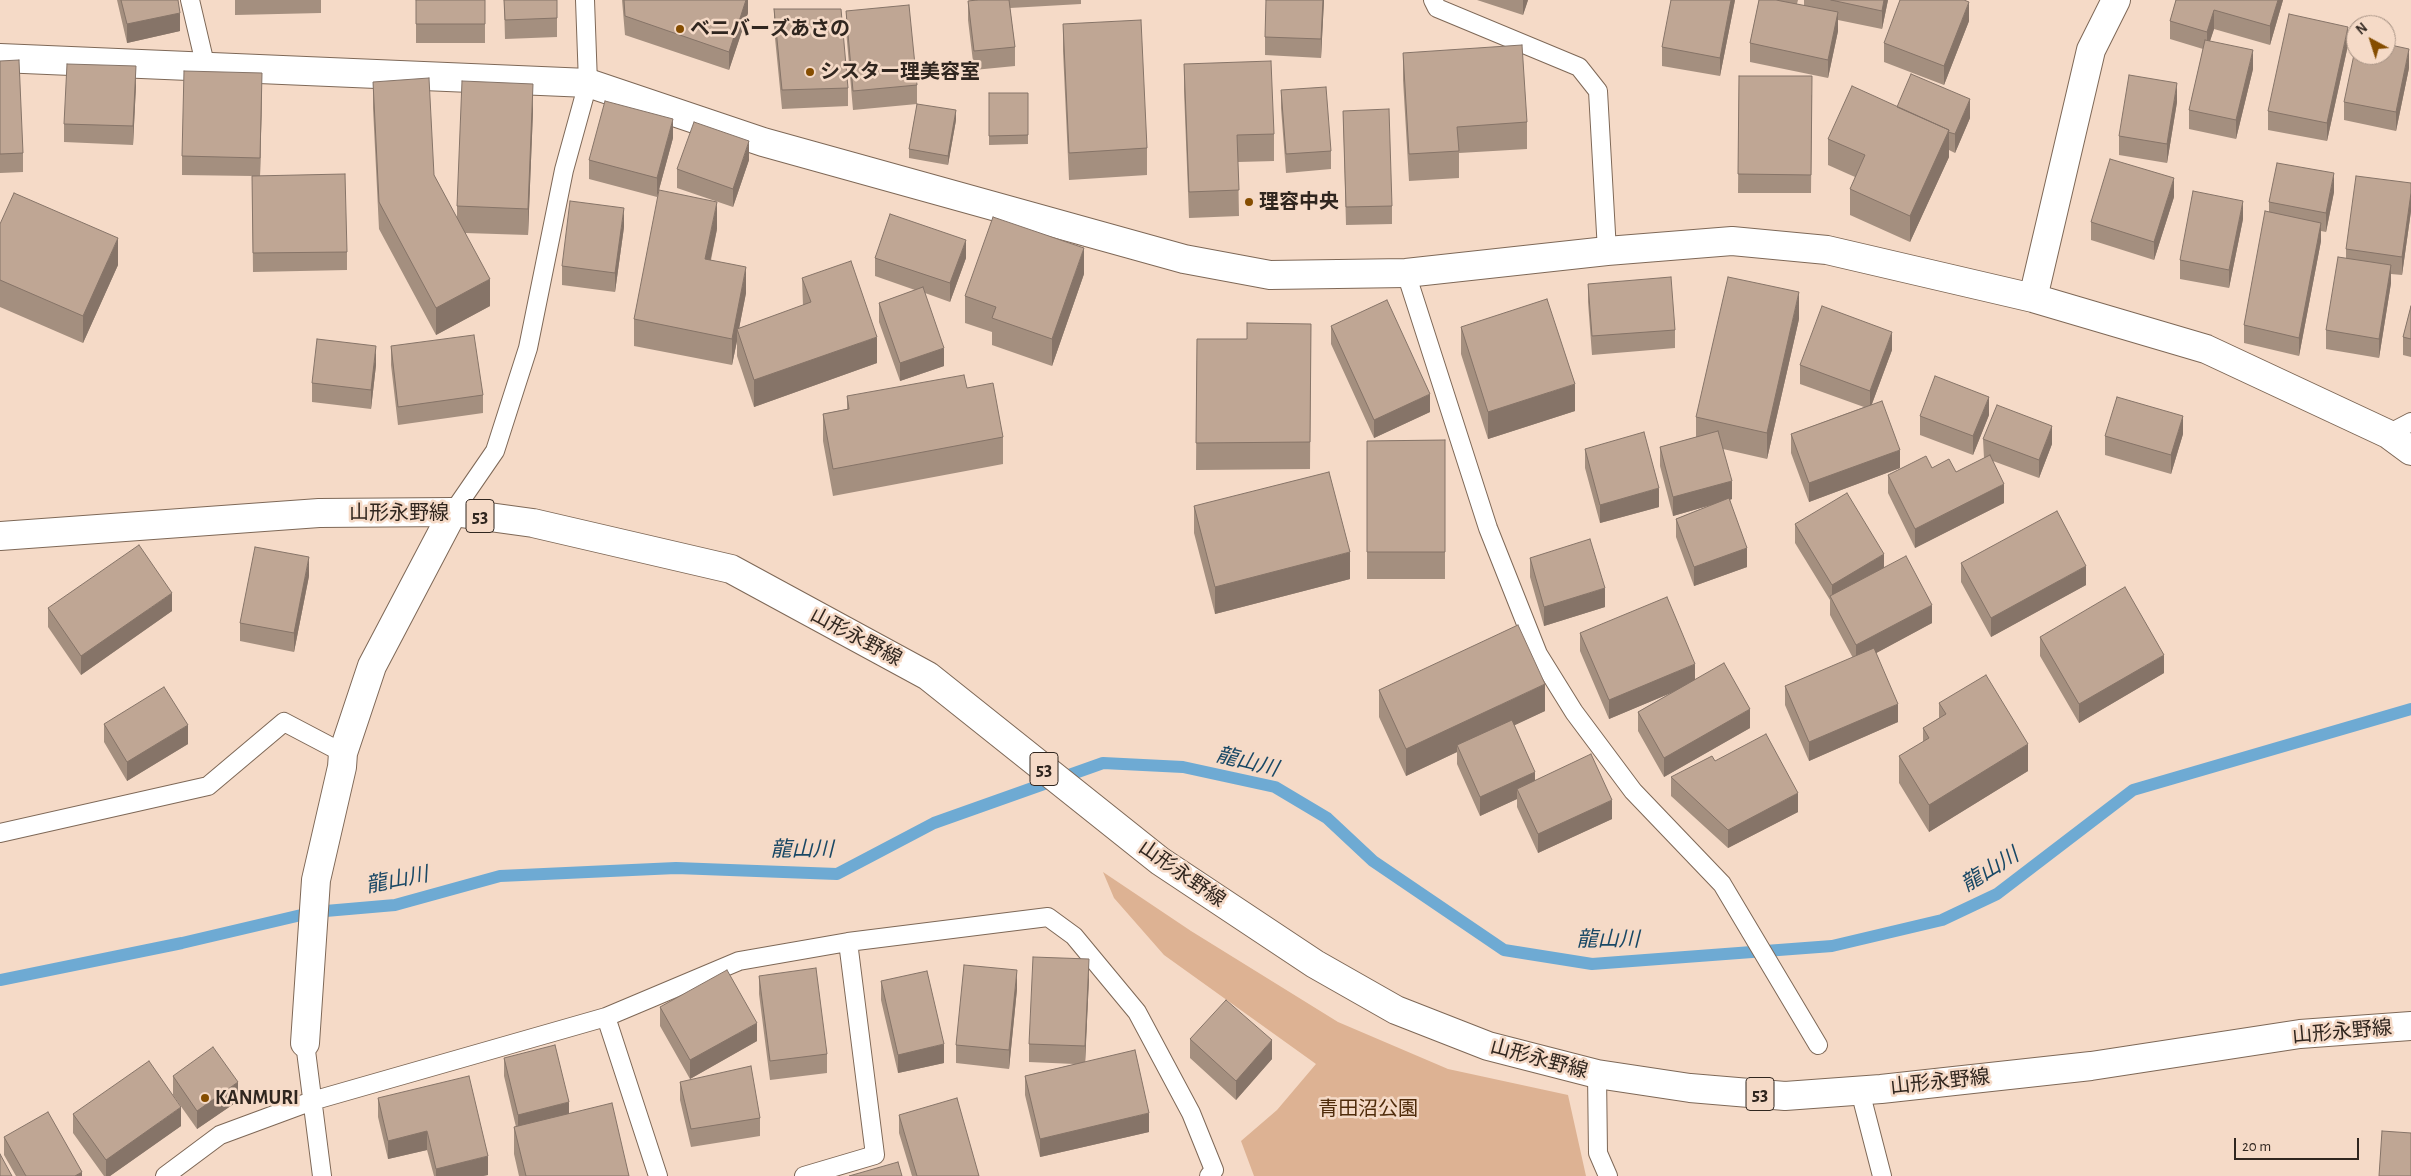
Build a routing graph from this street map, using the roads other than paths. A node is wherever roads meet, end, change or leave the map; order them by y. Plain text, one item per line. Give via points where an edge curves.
1 (190, 0) edge
2 (585, 0) edge
3 (1433, 0) edge
4 (2116, 0) edge
5 (0, 58) edge
6 (206, 68) junction
7 (588, 83) junction
8 (1607, 251) junction
9 (1406, 273) junction
10 (2033, 298) junction
11 (2400, 428) edge
12 (2411, 451) edge
13 (453, 512) junction
14 (0, 536) edge
15 (343, 760) junction
16 (0, 833) edge
17 (848, 942) junction
18 (606, 1017) junction
19 (2411, 1026) edge
20 (306, 1043) joint
21 (1818, 1045) dead end
22 (1597, 1074) junction
23 (1860, 1091) junction
24 (312, 1102) junction
25 (165, 1176) edge
26 (322, 1176) edge
27 (658, 1176) edge
28 (804, 1176) edge
29 (1209, 1176) edge
30 (1608, 1176) edge
31 (1882, 1176) edge

1 - 6 lane
2 - 7 lane
3 - 8 lane via 1437,8 1578,67 1598,91
4 - 10 street via 2091,50
5 - 6 street
6 - 7 street
7 - 9 street via 763,142 1184,259 1270,276
7 - 13 lane via 564,170 525,358 495,451
8 - 9 street
8 - 10 street via 1732,241 1827,250
9 - 21 lane via 1488,528 1538,654 1574,712 1634,791 1722,884
10 - 11 street via 2206,349
11 - 12 street
13 - 14 street, 山形永野線 / 53 via 319,513
13 - 15 street via 372,666
13 - 22 street, 山形永野線 / 53 via 533,523 731,569 928,676 1160,861 1315,964 1396,1010 1488,1046
15 - 16 lane via 284,722 208,786
15 - 20 street via 316,880
17 - 18 lane via 739,961
17 - 28 lane via 875,1155
17 - 29 lane via 1048,917 1074,936 1137,1012 1191,1113 1214,1170
18 - 24 lane
18 - 27 lane
19 - 23 street, 山形永野線 / 53 via 2300,1034 2091,1066
20 - 24 lane
22 - 23 street, 山形永野線 / 53 via 1690,1088 1785,1096
22 - 30 lane via 1598,1153
23 - 31 lane
24 - 25 lane via 220,1135
24 - 26 lane

